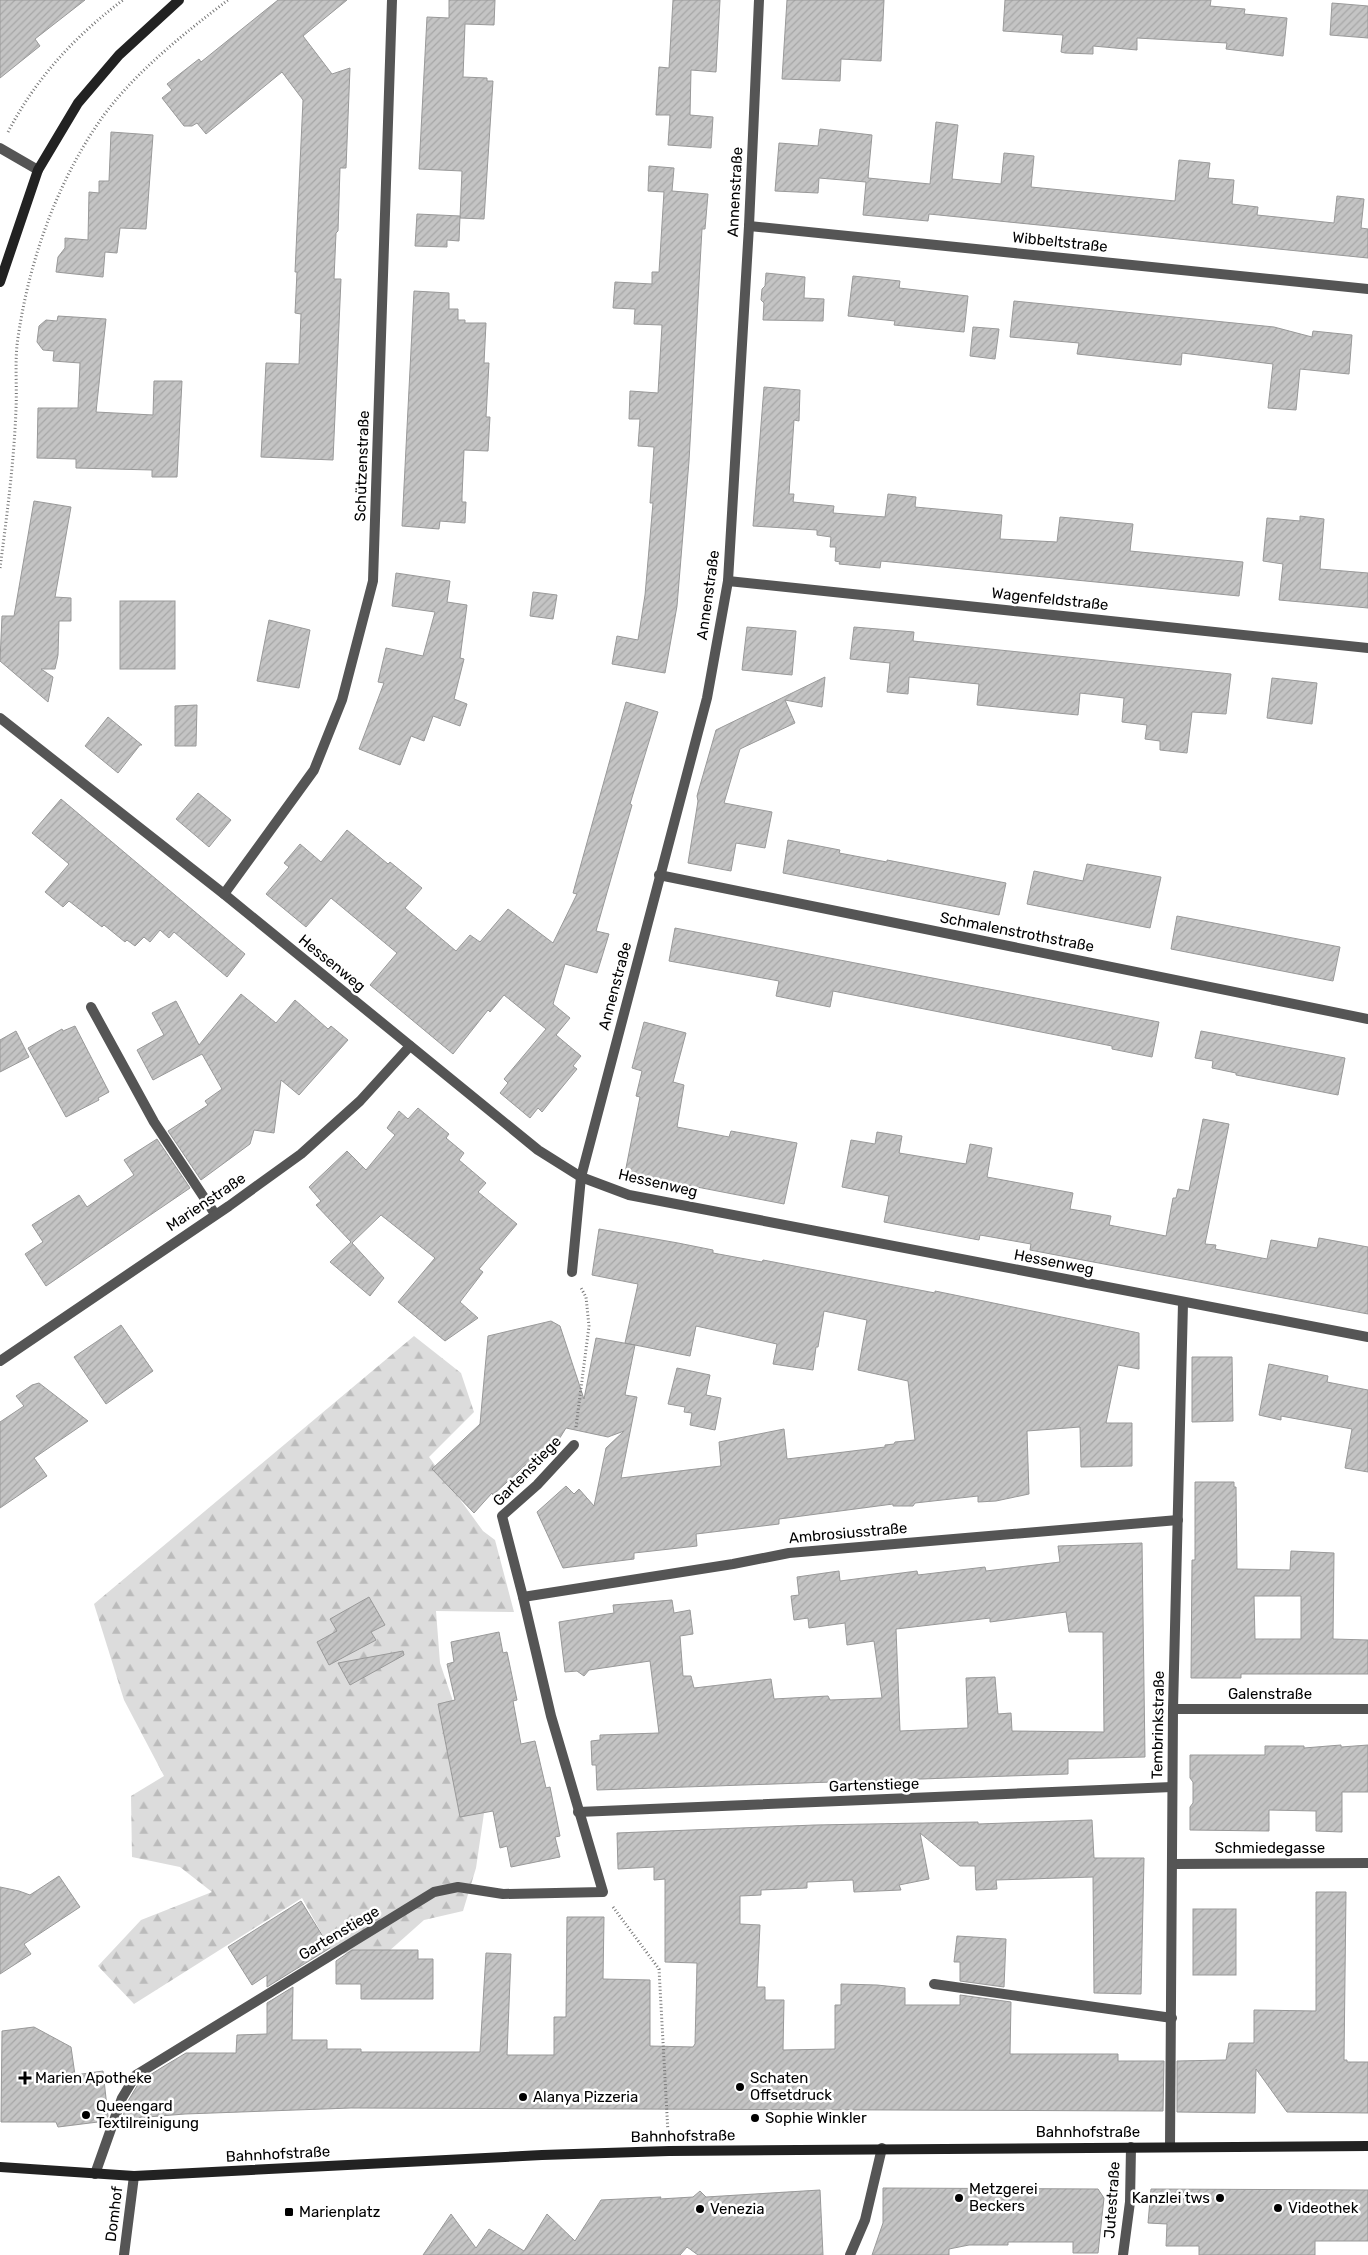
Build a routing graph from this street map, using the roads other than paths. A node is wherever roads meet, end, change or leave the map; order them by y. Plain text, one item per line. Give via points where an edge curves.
1 (179, 0) edge
2 (392, 0) edge
3 (759, 0) edge
4 (0, 148) edge
5 (38, 170) junction
6 (748, 226) junction
7 (0, 282) edge
8 (1368, 289) edge
9 (728, 581) junction
10 (1368, 648) edge
11 (0, 718) edge
12 (660, 875) junction
13 (224, 894) junction
14 (91, 1008) dead end
15 (1368, 1019) edge
16 (410, 1046) junction
17 (581, 1177) junction
18 (215, 1214) junction
19 (572, 1272) road end
20 (1183, 1303) junction
21 (1368, 1337) edge
22 (0, 1361) edge
23 (574, 1445) road end
24 (1178, 1520) junction
25 (523, 1597) junction
26 (1173, 1709) junction
27 (1368, 1709) edge
28 (1172, 1788) junction
29 (578, 1812) junction
30 (1368, 1863) edge
31 (1173, 1864) junction
32 (934, 1984) dead end
33 (1172, 2018) junction
34 (1368, 2146) edge
35 (1131, 2147) junction
36 (1170, 2147) junction
37 (882, 2148) junction
38 (0, 2167) edge
39 (95, 2174) junction
40 (134, 2176) junction
41 (124, 2255) edge
42 (850, 2255) edge
43 (1123, 2255) edge

1 - 5 street via 120,55 78,103
2 - 13 street, Schützenstraße via 373,581 342,700 314,770
3 - 6 street, Annenstraße
4 - 5 street
5 - 7 street
6 - 8 street, Wibbeltstraße
6 - 9 street, Annenstraße
9 - 10 street, Wagenfeldstraße
9 - 12 street, Annenstraße via 707,698
11 - 13 street, Hessenweg
12 - 15 street, Schmalenstrothstraße
12 - 17 street, Annenstraße
13 - 16 street, Hessenweg
14 - 18 street via 154,1122
16 - 17 street, Hessenweg via 538,1150
16 - 18 street, Marienstraße via 360,1101 301,1154
17 - 19 street
17 - 20 street, Hessenweg via 629,1195
18 - 22 street, Marienstraße
20 - 21 street, Hessenweg
20 - 24 street, Tembrinkstraße
23 - 25 street, Gartenstiege via 537,1485 502,1516
24 - 25 street, Ambrosiusstraße via 789,1553
24 - 26 street, Tembrinkstraße
25 - 29 street, Gartenstiege
26 - 27 street, Galenstraße
26 - 28 street, Tembrinkstraße
28 - 29 street, Gartenstiege
28 - 31 street, Tembrinkstraße
29 - 39 street, Gartenstiege via 603,1892 503,1894 458,1887 434,1892 136,2075 122,2098
30 - 31 street, Schmiedegasse
31 - 33 street, Tembrinkstraße
32 - 33 street
33 - 36 street, Tembrinkstraße
34 - 36 street, Bahnhofstraße
35 - 36 street, Bahnhofstraße
35 - 37 street, Bahnhofstraße
35 - 43 street, Jutestraße via 1130,2202
37 - 40 street, Bahnhofstraße via 542,2155
37 - 42 street via 865,2220
38 - 39 street, Bahnhofstraße
39 - 40 street, Bahnhofstraße
40 - 41 street, Domhof

